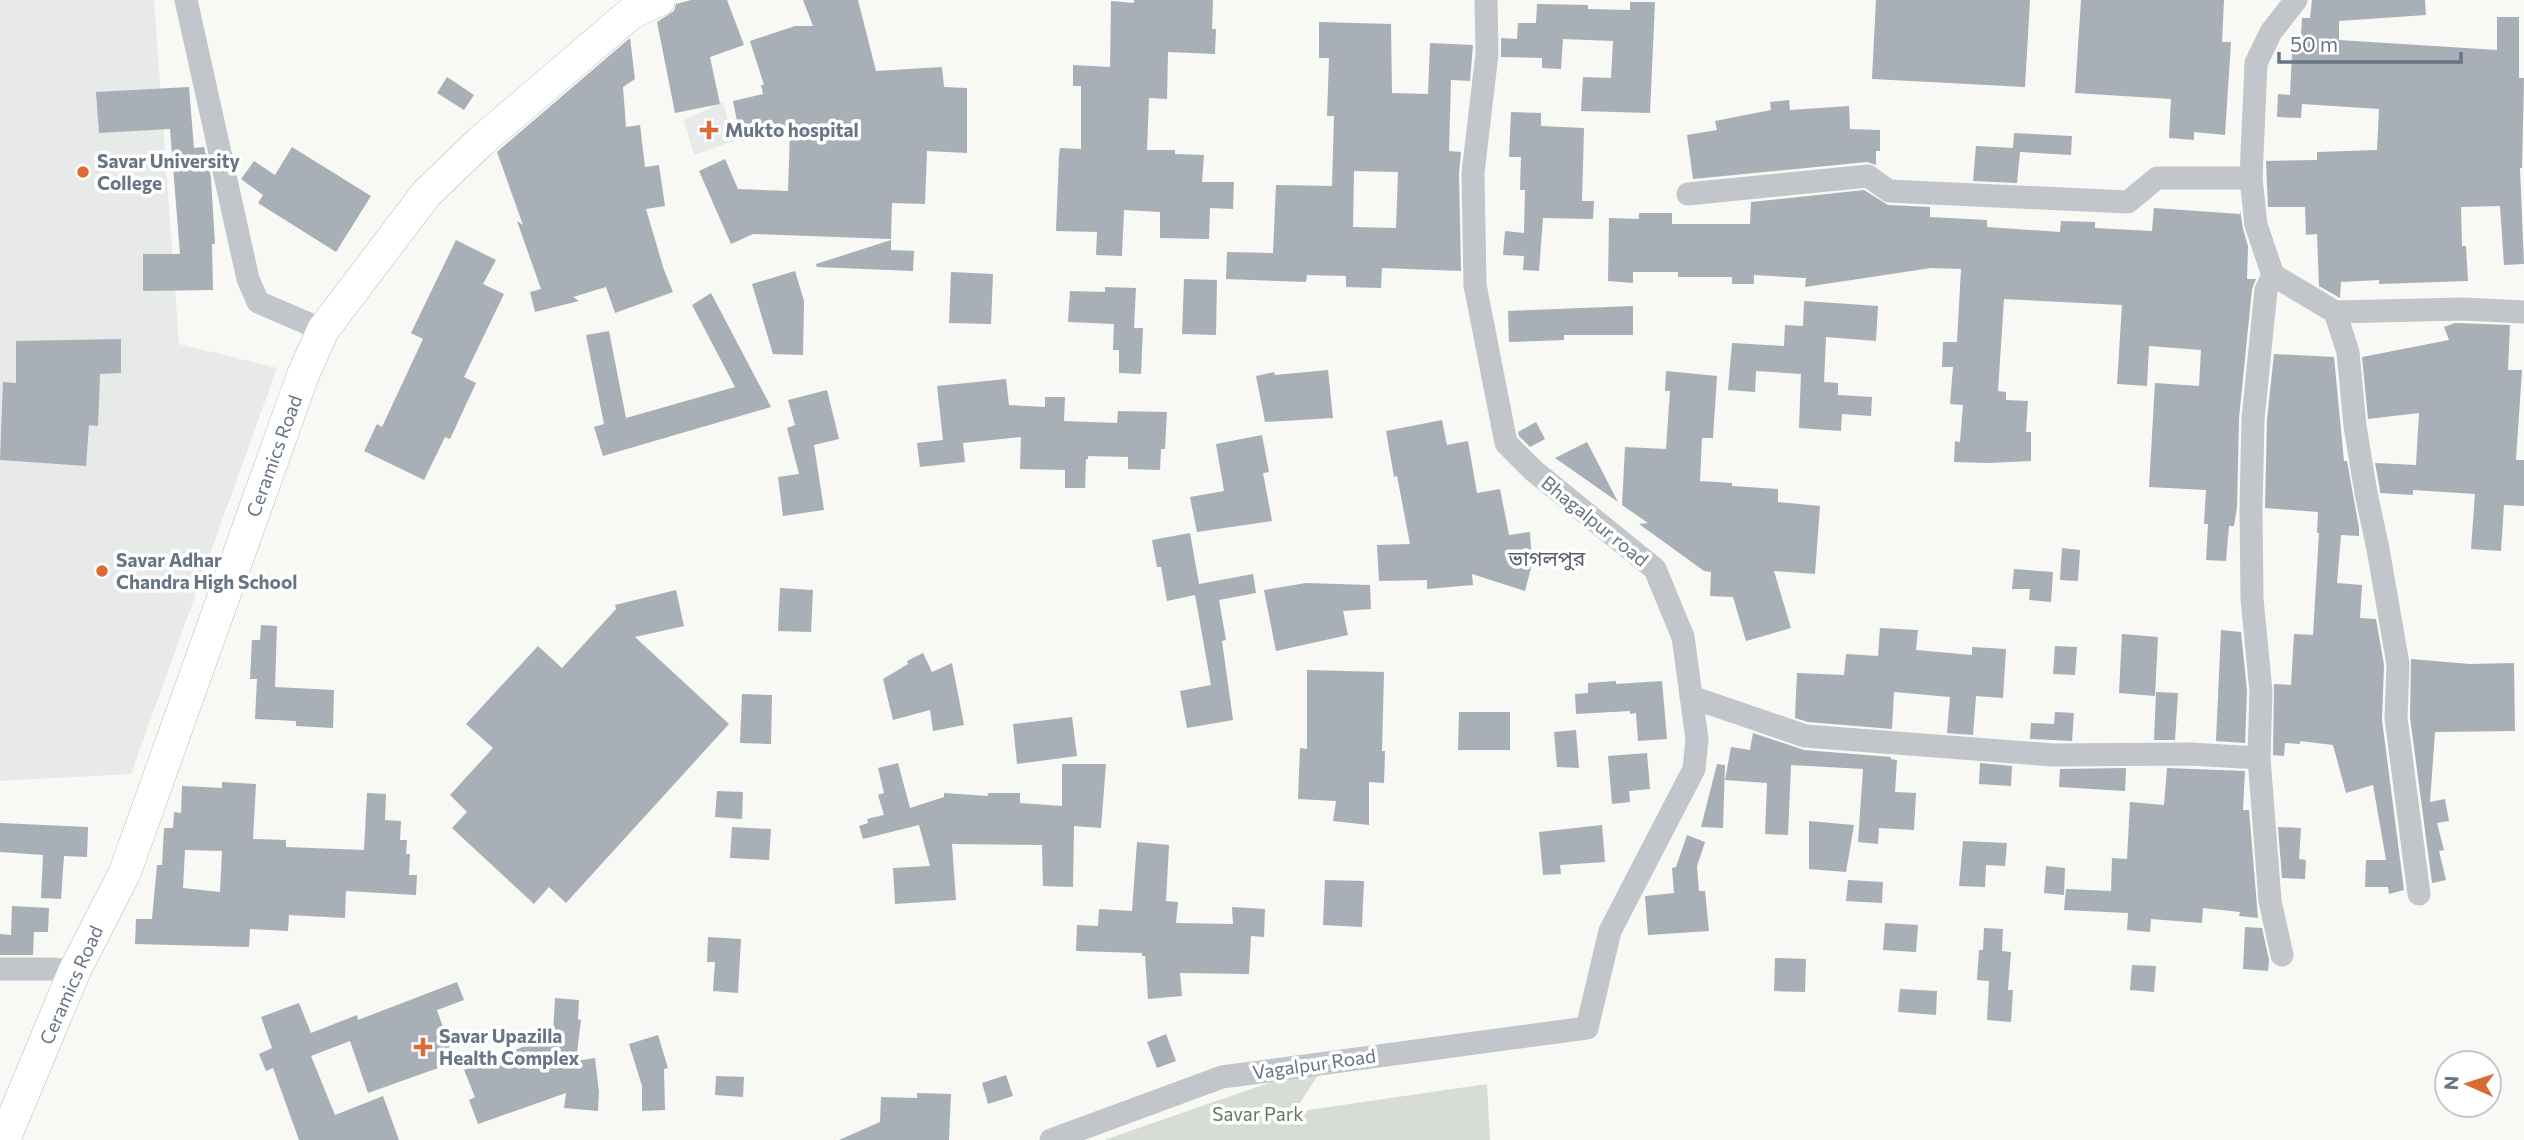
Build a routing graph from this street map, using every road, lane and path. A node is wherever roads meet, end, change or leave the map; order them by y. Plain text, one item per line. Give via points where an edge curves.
1 (186, 0) edge
2 (659, 0) edge
3 (1486, 0) edge
4 (2295, 0) edge
5 (631, 7) edge
6 (2251, 178) junction
7 (1688, 194) dead end
8 (2273, 275) junction
9 (2524, 312) edge
10 (2335, 313) junction
11 (323, 330) junction
12 (1691, 697) junction
13 (2259, 758) junction
14 (2419, 894) dead end
15 (2282, 955) dead end
16 (0, 970) edge
17 (74, 972) junction
18 (1587, 1028) joint
19 (4, 1140) edge
20 (1051, 1140) edge

1 - 11 street via 248,279 258,302
2 - 5 street, Ceramics Road
3 - 12 street, Bhagalpur road via 1487,54 1473,173 1475,285 1506,443 1655,569 1683,636
4 - 6 street via 2256,62
5 - 11 street, Ceramics Road via 426,194
6 - 7 street via 2157,178 2128,201 1889,191 1868,176
6 - 8 street via 2256,225
8 - 10 street
8 - 13 street via 2266,290 2253,432 2252,599 2261,691
9 - 10 street
10 - 14 street via 2348,352 2366,493 2398,664 2396,718
11 - 17 street, Ceramics Road via 125,872
12 - 13 street via 1805,736 2053,755
12 - 18 street, Bhagalpur road via 1697,739 1695,769 1610,931
13 - 15 street via 2270,901
16 - 17 street
17 - 19 street, Ceramics Road
18 - 20 street, Vagalpur Road via 1222,1077

